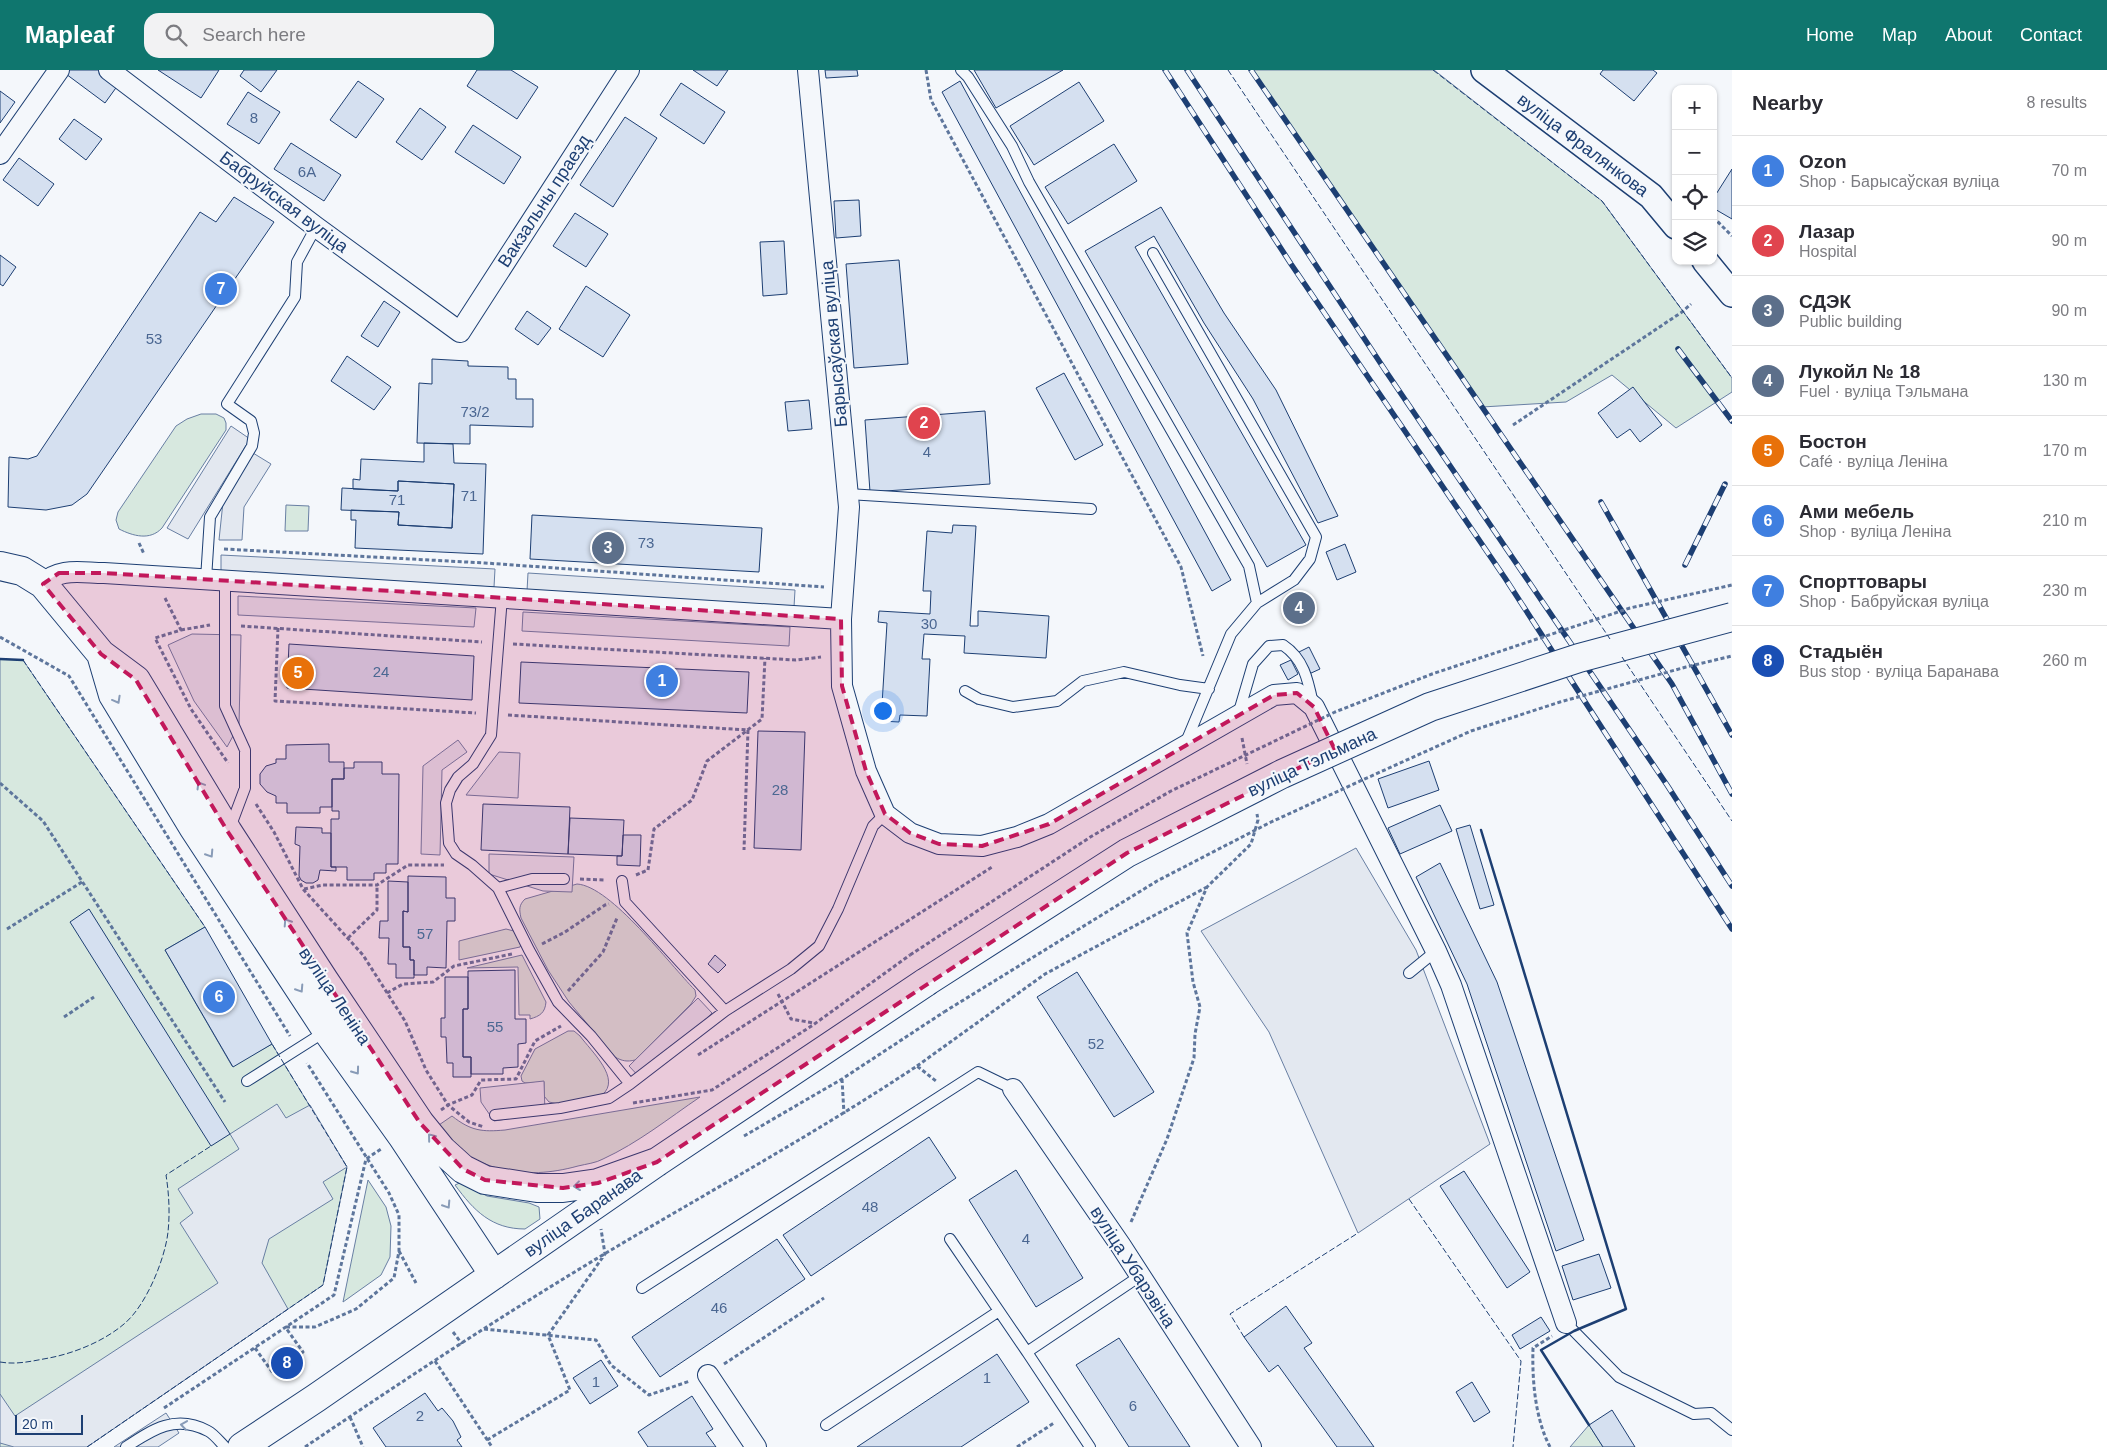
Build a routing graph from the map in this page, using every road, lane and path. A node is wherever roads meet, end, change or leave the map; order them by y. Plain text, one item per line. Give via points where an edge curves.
1 (59, 70) edge
2 (109, 70) edge
3 (629, 70) edge
4 (808, 70) edge
5 (926, 70) edge
6 (961, 70) edge
7 (1484, 70) edge
8 (0, 154) edge
9 (1716, 220) edge
10 (1672, 221) edge
11 (316, 227) junction
12 (1732, 236) edge
13 (1153, 253) dead end
14 (1708, 265) edge
15 (1732, 294) edge
16 (1691, 304) dead end
17 (460, 332) joint
18 (1513, 425) dead end
19 (848, 494) junction
20 (1091, 509) dead end
21 (208, 548) junction
22 (0, 566) edge
23 (215, 579) junction
24 (43, 584) junction
25 (844, 588) junction
26 (502, 597) junction
27 (1257, 603) junction
28 (1732, 617) edge
29 (841, 619) junction
30 (278, 628) dead end
31 (0, 637) edge
32 (155, 638) dead end
33 (101, 654) junction
34 (1732, 656) edge
35 (765, 658) dead end
36 (1210, 686) junction
37 (965, 691) dead end
38 (1314, 707) junction
39 (493, 714) junction
40 (1238, 715) junction
41 (748, 730) junction
42 (1185, 745) junction
43 (1249, 772) dead end
44 (0, 783) edge
45 (246, 788) junction
46 (1256, 810) dead end
47 (885, 814) junction
48 (228, 832) junction
49 (1006, 840) junction
50 (744, 850) dead end
51 (472, 865) junction
52 (564, 879) joint
53 (622, 880) junction
54 (82, 882) junction
55 (377, 885) junction
56 (1206, 886) junction
57 (498, 888) junction
58 (303, 889) junction
59 (624, 902) junction
60 (7, 929) dead end
61 (348, 938) junction
62 (529, 950) junction
63 (1436, 951) junction
64 (910, 955) dead end
65 (1409, 974) dead end
66 (926, 982) joint
67 (387, 993) junction
68 (94, 997) dead end
69 (558, 1002) junction
70 (782, 1002) junction
71 (726, 1011) junction
72 (944, 1012) dead end
73 (64, 1017) dead end
74 (574, 1018) junction
75 (815, 1024) junction
76 (327, 1031) junction
77 (298, 1048) junction
78 (694, 1058) dead end
79 (917, 1066) junction
80 (842, 1079) dead end
81 (247, 1081) dead end
82 (630, 1084) junction
83 (1013, 1089) joint
84 (949, 1091) junction
85 (225, 1102) dead end
86 (626, 1104) dead end
87 (448, 1106) junction
88 (440, 1111) dead end
89 (495, 1114) dead end
90 (844, 1114) junction
91 (487, 1128) dead end
92 (382, 1148) dead end
93 (366, 1158) junction
94 (657, 1162) junction
95 (600, 1221) dead end
96 (950, 1240) dead end
97 (1120, 1246) junction
98 (399, 1251) junction
99 (605, 1254) junction
100 (494, 1275) junction
101 (1140, 1276) junction
102 (416, 1283) dead end
103 (642, 1288) dead end
104 (824, 1298) dead end
105 (999, 1311) junction
106 (1566, 1323) junction
107 (286, 1327) junction
108 (484, 1329) junction
109 (548, 1335) junction
110 (255, 1347) junction
111 (1027, 1352) junction
112 (435, 1361) junction
113 (708, 1374) junction
114 (156, 1414) dead end
115 (1068, 1414) junction
116 (350, 1417) junction
117 (826, 1425) dead end
118 (1732, 1430) edge
119 (487, 1440) junction
120 (126, 1447) edge
121 (225, 1447) edge
122 (242, 1447) edge
123 (305, 1447) edge
124 (362, 1447) edge
125 (492, 1447) edge
126 (756, 1447) edge
127 (1017, 1447) edge
128 (1090, 1447) edge
129 (1251, 1447) edge
130 (1550, 1447) edge

1 - 8 street
2 - 11 street, Бабруйская вуліца
3 - 17 street, Вакзальны праезд
4 - 19 street, Барысаўская вуліца
5 - 36 path via 931,100 1181,567
6 - 27 lane via 1012,146 1029,182 1249,566
7 - 10 street, вуліца Фралянкова via 1651,196
9 - 12 path
11 - 17 street, Бабруйская вуліца
11 - 21 lane via 297,262 295,297 227,404 251,421 254,433 252,446 210,517
13 - 27 lane via 1316,537 1310,559 1294,580
14 - 15 street
16 - 18 path
19 - 20 lane
19 - 25 street, Барысаўская вуліца
21 - 23 lane
21 - 25 path via 475,562
22 - 24 main road, вуліца Леніна via 22,571
23 - 24 street via 60,573
23 - 26 street
23 - 45 lane via 225,706 245,750
24 - 33 main road, вуліца Леніна
25 - 29 street, Барысаўская вуліца
26 - 29 street
26 - 39 lane
27 - 36 lane via 1231,634
28 - 66 main road, вуліца Тэльмана, bridge via 1579,658 1430,707 1282,774 1127,853
29 - 47 street, Барысаўская вуліца via 842,686 866,771
30 - 39 path via 275,701
31 - 77 path via 69,676
32 - 45 path via 191,709
48 -> 33 main road, вуліца Леніна via 136,680
33 -> 76 main road, вуліца Леніна via 113,695 193,827
34 - 72 path, bridge via 1560,702 1472,731 1358,782 1269,823 1157,881
35 - 41 path via 762,719
36 - 37 lane via 1180,685 1124,672 1083,681 1057,701 1013,707 979,699
36 - 42 lane
38 - 40 street via 1297,693 1274,695
38 - 40 lane via 1307,673 1294,652 1284,645 1269,646 1253,664
38 - 63 street
39 - 41 path
39 - 51 lane via 492,734 473,764 458,777 446,803 449,842 456,854
40 - 42 street
40 - 43 path
41 - 50 path
41 - 53 path via 707,761 692,800 654,829 648,870
42 - 49 street via 1049,824
44 - 54 path via 43,821
45 - 48 lane
45 - 58 path via 274,832
46 - 56 path via 1258,820 1251,844
47 - 49 street via 910,833 939,844 982,846
47 - 71 lane via 873,826 838,910 819,946 791,969
94 -> 48 main road, вуліца Леніна via 598,1183 563,1188 537,1188 493,1181 463,1170 420,1123
49 - 70 path via 1004,859
51 - 55 path via 408,866
51 - 57 lane
52 - 53 path
52 - 57 lane via 532,879
53 - 59 lane
54 - 60 path
54 - 85 path
55 - 58 path via 323,885
55 - 61 path via 376,910
56 - 79 path via 1045,974
56 - 97 path via 1187,933 1193,982 1200,1006 1194,1058 1167,1139
57 - 62 lane
58 - 61 path
59 - 62 path via 605,905 565,932
59 - 69 path via 603,952
59 - 71 lane
61 - 67 path
62 - 67 path via 454,966 433,982 403,984
62 - 69 lane
63 - 65 lane
63 - 106 street via 1451,986
64 - 75 path
66 - 94 main road, вуліца Баранава
67 - 87 path via 405,1021 426,1070
68 - 73 path
69 - 74 lane
70 - 75 path via 791,1019
70 - 78 path
71 - 82 lane
74 - 82 lane
74 - 87 path via 535,1041 516,1079 481,1080 472,1095
75 - 86 path via 712,1090
76 - 77 lane
76 -> 100 main road, вуліца Леніна via 402,1136
77 - 81 lane
77 - 93 path
79 - 84 path
79 - 90 path
80 - 90 path
82 - 89 lane via 609,1098 560,1108
83 - 84 lane via 978,1072
83 - 97 street, вуліца Убарэвіча
84 - 103 lane
87 - 88 path
87 - 91 path via 469,1122
90 - 99 path
92 - 93 path
93 - 98 path via 399,1215
93 - 107 path via 334,1295
94 - 100 main road, вуліца Баранава
95 - 99 path
96 - 105 lane
97 - 101 street, вуліца Убарэвіча
98 - 102 path
98 - 107 path via 394,1278 356,1309 315,1328
99 - 108 path
99 - 109 path
100 - 122 main road, вуліца Баранава
101 - 111 lane
101 - 129 street, вуліца Убарэвіча
104 - 113 path
105 - 111 lane
105 - 117 lane
106 - 118 lane via 1619,1377 1694,1414 1711,1413
106 - 130 path via 1533,1348 1534,1392
107 - 110 path
107 - 110 path via 303,1352 273,1373
108 - 109 path
108 - 112 path
109 - 113 path via 596,1340 611,1365 649,1395
109 - 119 path via 570,1390
110 - 114 path
111 - 115 lane
112 - 116 path
112 - 119 path
113 - 126 street
115 - 127 path
115 - 128 lane
116 - 123 path
116 - 124 path
119 - 125 path
121 -> 120 lane via 209,1431 180,1423 154,1428

